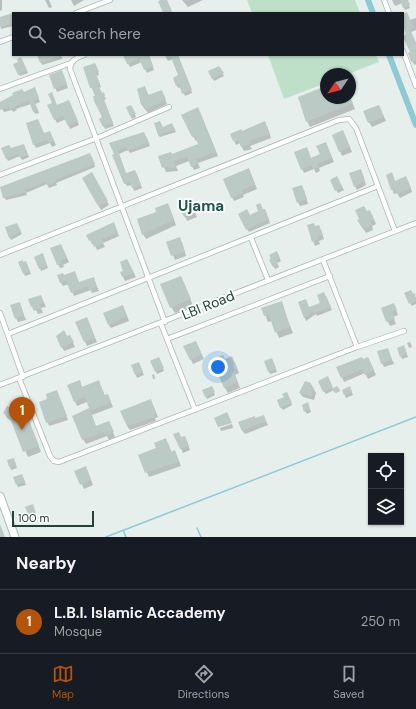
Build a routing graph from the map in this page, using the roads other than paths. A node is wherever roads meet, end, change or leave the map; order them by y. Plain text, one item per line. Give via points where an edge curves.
1 (110, 0) edge
2 (384, 0) edge
3 (79, 12) edge
4 (389, 12) edge
5 (12, 37) edge
6 (0, 42) edge
7 (404, 54) edge
8 (81, 56) edge
9 (71, 63) junction
10 (416, 86) edge
11 (0, 89) edge
12 (169, 108) dead end
13 (97, 138) junction
14 (0, 175) edge
15 (378, 186) junction
16 (122, 206) junction
17 (416, 224) edge
18 (395, 231) junction
19 (251, 238) junction
20 (0, 255) edge
21 (323, 260) junction
22 (330, 276) junction
23 (148, 279) junction
24 (268, 280) junction
25 (0, 313) edge
26 (163, 323) junction
27 (404, 332) dead end
28 (8, 334) junction
29 (167, 338) junction
30 (357, 347) junction
31 (21, 378) junction
32 (0, 385) edge
33 (195, 410) junction
34 (0, 496) edge
35 (15, 537) edge

1 - 3 street
2 - 4 street
5 - 6 street
7 - 10 street
8 - 9 street
9 - 11 street
9 - 13 street via 70,69
12 - 13 street
13 - 14 street
13 - 16 street
15 - 16 street via 356,128 349,119 339,120
15 - 18 street
15 - 19 street
16 - 20 street
16 - 23 street
17 - 18 street, LBI Road
18 - 21 street, LBI Road
19 - 23 street
19 - 24 street
21 - 22 street
21 - 24 street, LBI Road
22 - 29 street
22 - 30 street
23 - 26 street
23 - 28 street
24 - 26 street, LBI Road
25 - 28 street
26 - 29 street
26 - 31 street, LBI Road
27 - 30 street
28 - 31 street
29 - 33 street
30 - 33 street
31 - 32 street, LBI Road
31 - 33 street via 50,456 59,462
34 - 35 main road

